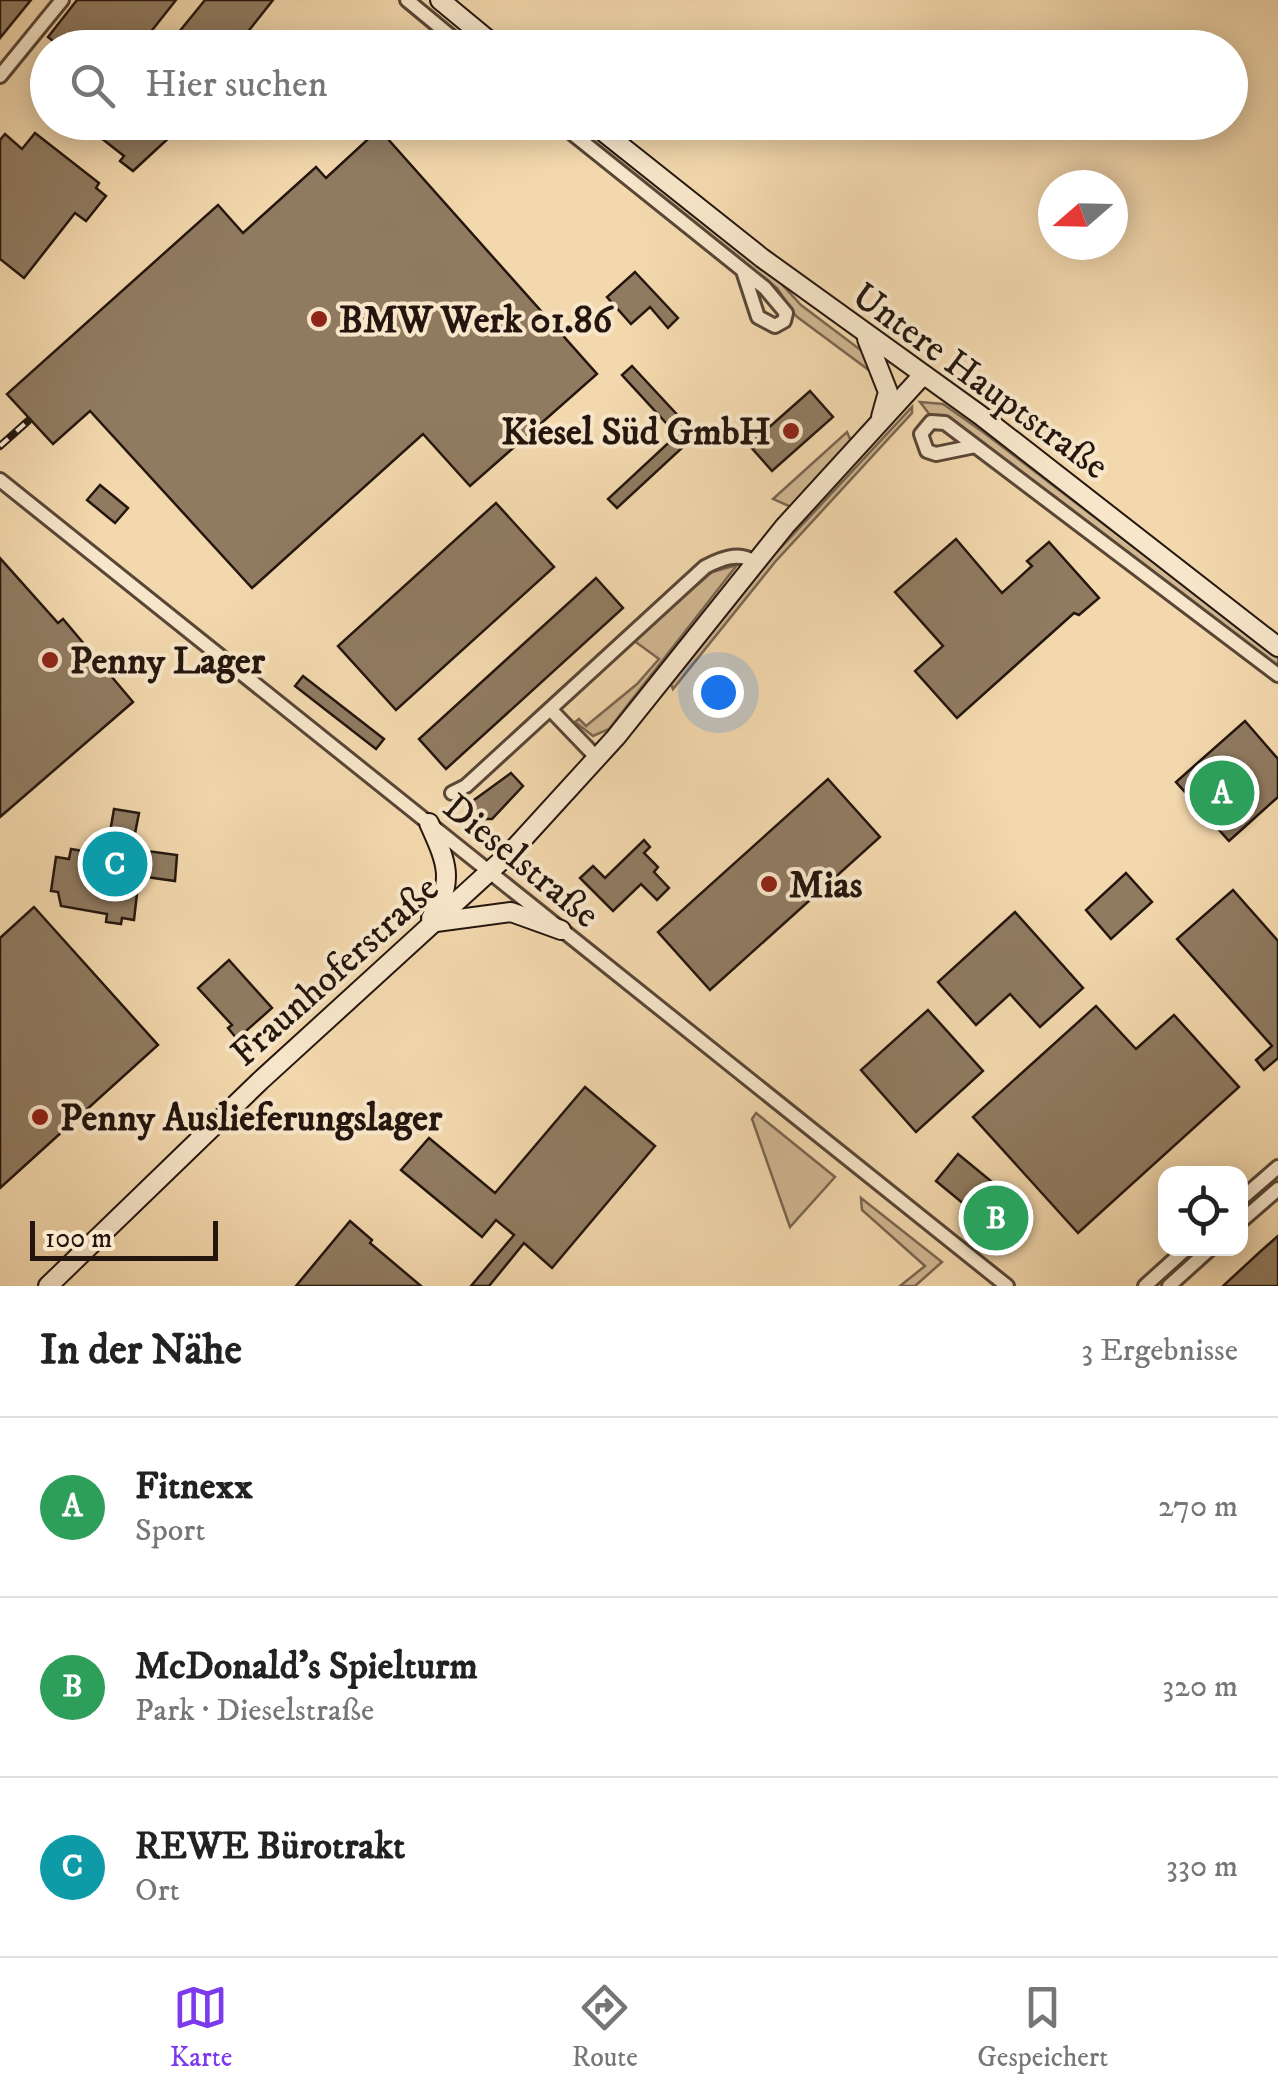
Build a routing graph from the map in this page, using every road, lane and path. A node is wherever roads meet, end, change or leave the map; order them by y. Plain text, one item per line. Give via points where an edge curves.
1 (62, 0) edge
2 (407, 0) edge
3 (440, 0) edge
4 (38, 30) edge
5 (444, 30) edge
6 (476, 30) edge
7 (30, 39) edge
8 (0, 76) edge
9 (580, 140) edge
10 (613, 140) edge
11 (742, 271) dead end
12 (864, 334) junction
13 (923, 375) junction
14 (878, 424) junction
15 (976, 446) dead end
16 (0, 480) edge
17 (754, 562) junction
18 (1278, 647) edge
19 (1278, 675) edge
20 (550, 710) junction
21 (598, 758) junction
22 (452, 793) dead end
23 (430, 822) junction
24 (489, 874) junction
25 (435, 922) junction
26 (561, 930) junction
27 (418, 937) junction
28 (1278, 1167) edge
29 (1278, 1189) edge
30 (1248, 1193) edge
31 (1248, 1215) edge
32 (1177, 1256) edge
33 (1202, 1256) edge
34 (49, 1285) edge
35 (1007, 1286) edge
36 (1145, 1286) edge
37 (1169, 1286) edge

1 - 4 street
2 - 5 street
3 - 6 main road
7 - 8 street
9 - 11 street
10 - 12 main road, Untere Hauptstraße
12 - 13 main road, Untere Hauptstraße
12 - 14 main road via 888,392
13 - 14 main road, Fraunhoferstraße
13 - 18 main road, Untere Hauptstraße
14 - 17 main road, Fraunhoferstraße
15 - 19 street
16 - 23 street, Dieselstraße
17 - 20 street via 729,558 705,567
17 - 21 main road, Fraunhoferstraße
20 - 21 street
20 - 22 street
21 - 24 main road, Fraunhoferstraße
23 - 24 street, Dieselstraße
23 - 27 main road via 450,874
24 - 25 main road, Fraunhoferstraße
24 - 26 street, Dieselstraße
25 - 26 main road via 511,912
25 - 27 main road, Fraunhoferstraße
26 - 35 street, Dieselstraße
27 - 34 main road, Fraunhoferstraße
28 - 30 street
29 - 31 street
32 - 36 street
33 - 37 street

